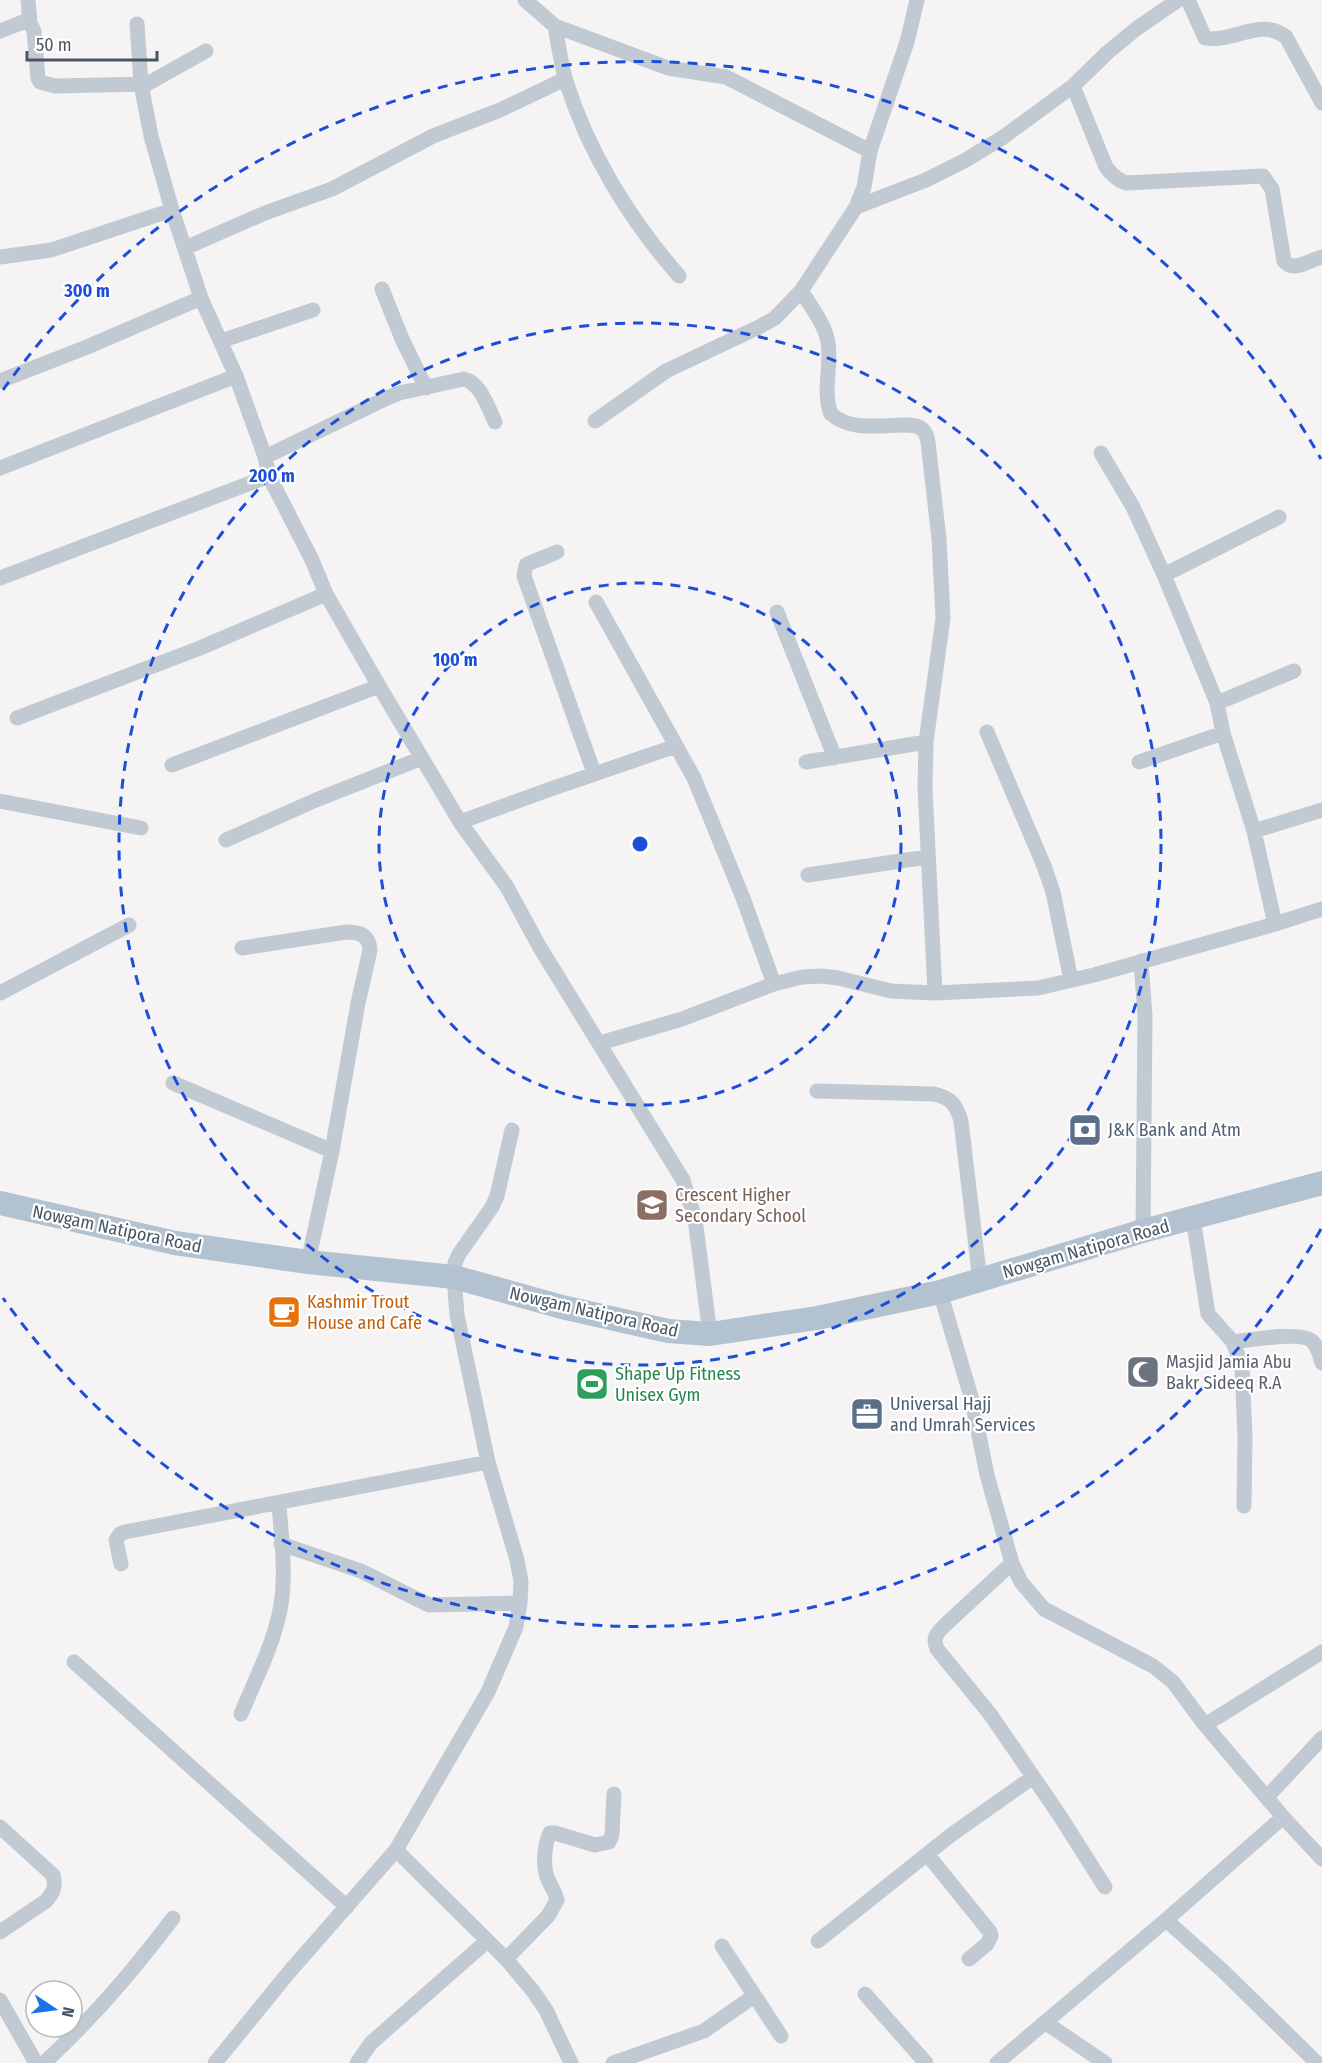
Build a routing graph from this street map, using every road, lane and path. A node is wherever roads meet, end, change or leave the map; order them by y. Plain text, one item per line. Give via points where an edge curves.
1 (28, 0) edge
2 (525, 0) edge
3 (917, 0) edge
4 (1178, 0) edge
5 (1188, 0) edge
6 (30, 23) junction
7 (137, 24) dead end
8 (555, 26) junction
9 (0, 31) edge
10 (206, 51) dead end
11 (565, 79) junction
12 (141, 84) junction
13 (1073, 86) junction
14 (1322, 103) edge
15 (870, 151) junction
16 (856, 207) junction
17 (172, 210) junction
18 (184, 248) junction
19 (0, 257) edge
20 (1321, 259) edge
21 (679, 276) dead end
22 (382, 289) dead end
23 (801, 291) junction
24 (201, 298) junction
25 (313, 310) dead end
26 (221, 341) junction
27 (236, 376) junction
28 (0, 381) edge
29 (426, 388) junction
30 (595, 421) dead end
31 (495, 422) dead end
32 (1101, 453) dead end
33 (265, 458) junction
34 (0, 468) edge
35 (269, 476) junction
36 (1279, 517) dead end
37 (557, 552) dead end
38 (1164, 575) junction
39 (0, 578) edge
40 (326, 594) junction
41 (596, 603) dead end
42 (777, 612) dead end
43 (1294, 671) dead end
44 (379, 686) junction
45 (1217, 703) junction
46 (17, 718) dead end
47 (987, 732) dead end
48 (1223, 733) junction
49 (926, 742) junction
50 (676, 746) junction
51 (422, 758) junction
52 (835, 758) junction
53 (806, 762) dead end
54 (1139, 762) dead end
55 (172, 765) dead end
56 (594, 773) junction
57 (0, 801) edge
58 (1322, 810) edge
59 (460, 822) junction
60 (141, 828) dead end
61 (1254, 831) junction
62 (226, 840) dead end
63 (927, 856) junction
64 (808, 875) dead end
65 (1322, 909) edge
66 (1275, 924) junction
67 (129, 925) dead end
68 (242, 948) dead end
69 (1141, 960) junction
70 (1071, 980) junction
71 (774, 984) junction
72 (0, 993) edge
73 (935, 993) junction
74 (600, 1043) junction
75 (173, 1083) dead end
76 (818, 1090) dead end
77 (512, 1130) dead end
78 (332, 1152) junction
79 (1322, 1183) edge
80 (0, 1203) edge
81 (1193, 1218) junction
82 (1143, 1231) junction
83 (308, 1262) junction
84 (454, 1277) junction
85 (980, 1281) junction
86 (940, 1292) junction
87 (710, 1334) junction
88 (1233, 1342) junction
89 (1322, 1363) edge
90 (488, 1462) junction
91 (279, 1503) junction
92 (1244, 1506) dead end
93 (281, 1544) junction
94 (1012, 1563) junction
95 (121, 1564) dead end
96 (520, 1603) junction
97 (1322, 1652) edge
98 (74, 1662) dead end
99 (241, 1714) dead end
100 (1205, 1725) junction
101 (1322, 1738) edge
102 (1033, 1777) junction
103 (615, 1794) dead end
104 (1267, 1797) junction
105 (1283, 1817) junction
106 (0, 1827) edge
107 (396, 1850) junction
108 (927, 1854) junction
109 (1322, 1859) edge
110 (1106, 1887) dead end
111 (346, 1907) junction
112 (172, 1918) dead end
113 (1166, 1920) junction
114 (0, 1932) edge
115 (487, 1941) junction
116 (818, 1941) dead end
117 (723, 1946) dead end
118 (506, 1959) junction
119 (969, 1959) dead end
120 (865, 1994) dead end
121 (754, 1996) junction
122 (3, 2010) edge
123 (1046, 2023) junction
124 (781, 2036) dead end
125 (36, 2063) edge
126 (44, 2063) edge
127 (215, 2063) edge
128 (357, 2063) edge
129 (571, 2063) edge
130 (613, 2063) edge
131 (926, 2063) edge
132 (997, 2063) edge
133 (1105, 2063) edge
134 (1317, 2063) edge

1 - 6 street
2 - 8 street
3 - 15 street
4 - 13 street via 1114,47
5 - 14 street via 1205,38 1267,28 1280,31 1287,37
6 - 9 street
6 - 12 street via 40,82 55,86
7 - 12 street
8 - 11 street
8 - 15 street via 668,68 726,77
10 - 12 street
11 - 18 street via 433,136 332,189
11 - 21 street via 598,158 653,246
12 - 17 street
13 - 16 street via 964,161
13 - 20 street via 1106,167 1116,178 1126,183 1263,176 1272,189 1286,265 1295,267
15 - 16 street
16 - 23 street
17 - 18 street
17 - 19 street via 51,250
18 - 24 street
22 - 29 street
23 - 30 street via 767,323 666,371
23 - 49 street via 828,342 831,414 844,422 867,427 920,427 928,442 943,618
24 - 26 street
24 - 28 street
25 - 26 street
26 - 27 street
27 - 33 street
27 - 34 street
29 - 31 street via 469,381 477,388
29 - 33 street via 387,398
32 - 38 street via 1133,507
33 - 35 street
35 - 39 street
35 - 40 street
36 - 38 street
37 - 56 street via 530,562 524,576
38 - 45 street
40 - 44 street
40 - 46 street via 200,648
41 - 50 street
42 - 52 street
43 - 45 street
44 - 51 street
44 - 55 street
45 - 48 street
47 - 70 street via 1053,892
48 - 54 street
48 - 61 street
49 - 52 street
49 - 63 street
50 - 56 street
50 - 71 street via 711,816
51 - 59 street
51 - 62 street
52 - 53 street
56 - 59 street
57 - 60 street
58 - 61 street
59 - 74 street via 507,887
61 - 66 street
63 - 64 street
63 - 73 street
65 - 66 street
66 - 69 street
67 - 72 street
68 - 78 street via 346,932 361,934 370,941
69 - 70 street
69 - 82 street via 1145,1016
70 - 73 street via 1038,988
71 - 73 street via 821,976 891,991
71 - 74 street
74 - 87 street via 683,1180 695,1219
75 - 78 street
76 - 85 street via 934,1094 953,1102 961,1121
77 - 84 street via 497,1196 459,1254
78 - 83 street
79 - 81 main road, Nowgam Natipora Road
80 - 83 main road, Nowgam Natipora Road via 175,1243
81 - 82 main road, Nowgam Natipora Road
81 - 88 street via 1208,1314
82 - 85 main road, Nowgam Natipora Road
83 - 84 main road, Nowgam Natipora Road
84 - 87 main road, Nowgam Natipora Road via 668,1331
84 - 90 street via 457,1315
85 - 86 main road, Nowgam Natipora Road
86 - 87 main road, Nowgam Natipora Road via 817,1318
86 - 94 street via 972,1400 987,1475
88 - 89 street via 1302,1336 1312,1342
88 - 92 street via 1242,1367
90 - 91 street
90 - 96 street via 517,1560
91 - 93 street
91 - 95 street via 120,1534 116,1546
93 - 96 street via 361,1571 429,1605
93 - 99 street via 281,1608
94 - 100 street via 1021,1582 1044,1609 1153,1666 1173,1682
94 - 102 street via 945,1625 934,1642
96 - 107 street via 516,1627 488,1692
97 - 100 street
98 - 111 street
100 - 104 street
101 - 104 street
102 - 108 street
102 - 110 street
103 - 118 street via 609,1842 595,1845 555,1833 548,1836 545,1870 557,1900 548,1916
104 - 105 street
105 - 109 street
105 - 113 street
106 - 114 street via 53,1875 55,1883 46,1901
107 - 111 street
107 - 115 street
108 - 116 street
108 - 119 street via 990,1932 987,1944
111 - 127 street
112 - 126 street via 111,1995
113 - 123 street
113 - 134 street
115 - 118 street
115 - 128 street via 371,2043
117 - 121 street
118 - 129 street via 546,2010
120 - 131 street
121 - 124 street
121 - 130 street via 715,2025 691,2037
122 - 125 street
123 - 132 street
123 - 133 street

